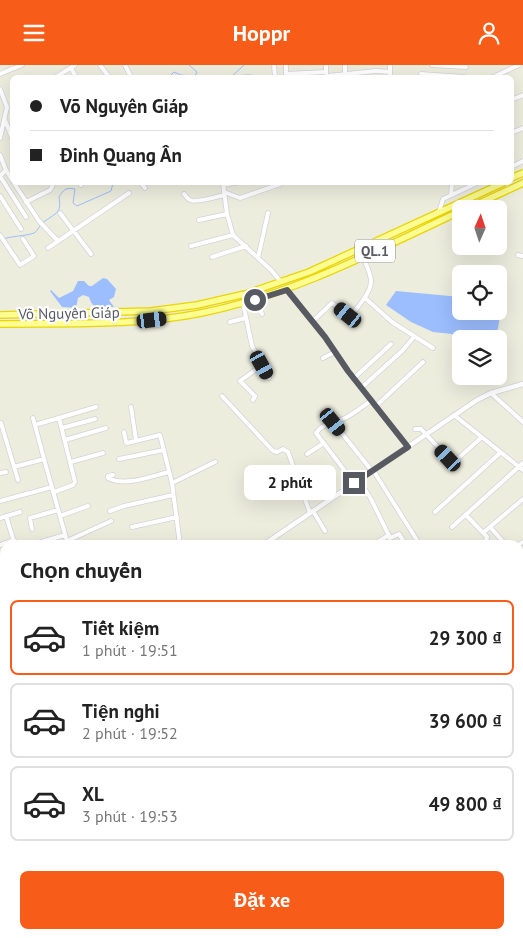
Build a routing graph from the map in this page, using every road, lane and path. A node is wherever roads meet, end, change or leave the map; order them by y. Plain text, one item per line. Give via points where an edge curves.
1 (22, 65) edge
2 (326, 65) edge
3 (390, 65) edge
4 (432, 65) edge
5 (519, 65) edge
6 (73, 66) edge
7 (466, 66) edge
8 (390, 72) joint
9 (0, 73) edge
10 (59, 75) edge
11 (327, 75) edge
12 (351, 75) edge
13 (497, 75) edge
14 (0, 89) edge
15 (10, 105) edge
16 (7, 107) junction
17 (5, 120) junction
18 (1, 132) edge
19 (10, 133) edge
20 (0, 138) edge
21 (0, 155) edge
22 (6, 170) junction
23 (10, 176) edge
24 (523, 183) edge
25 (15, 185) edge
26 (52, 185) edge
27 (143, 185) edge
28 (223, 185) edge
29 (278, 185) edge
30 (452, 185) edge
31 (473, 185) edge
32 (498, 185) edge
33 (146, 188) dead end
34 (129, 193) dead end
35 (184, 194) dead end
36 (224, 194) junction
37 (451, 195) junction
38 (0, 196) edge
39 (486, 200) edge
40 (26, 202) junction
41 (439, 212) junction
42 (60, 213) dead end
43 (268, 213) dead end
44 (227, 214) junction
45 (452, 215) edge
46 (26, 217) dead end
47 (199, 220) dead end
48 (21, 229) dead end
49 (73, 230) junction
50 (233, 235) junction
51 (1, 237) edge
52 (23, 239) dead end
53 (58, 240) junction
54 (191, 246) dead end
55 (246, 247) junction
56 (48, 248) dead end
57 (91, 254) dead end
58 (518, 255) dead end
59 (523, 255) edge
60 (212, 257) dead end
61 (363, 257) junction
62 (258, 258) junction
63 (281, 283) junction
64 (287, 290) junction
65 (365, 298) junction
66 (255, 300) junction
67 (243, 303) junction
68 (262, 314) dead end
69 (0, 315) edge
70 (245, 318) junction
71 (313, 321) junction
72 (230, 323) dead end
73 (0, 324) edge
74 (414, 337) junction
75 (391, 343) dead end
76 (433, 348) dead end
77 (335, 352) junction
78 (323, 358) dead end
79 (423, 362) dead end
80 (262, 365) junction
81 (269, 378) dead end
82 (354, 379) junction
83 (523, 384) edge
84 (361, 387) junction
85 (491, 393) junction
86 (222, 396) dead end
87 (372, 400) junction
88 (253, 401) dead end
89 (376, 406) junction
90 (96, 407) dead end
91 (131, 407) dead end
92 (454, 415) junction
93 (33, 418) dead end
94 (59, 418) junction
95 (95, 419) dead end
96 (333, 422) junction
97 (2, 423) dead end
98 (80, 423) junction
99 (523, 423) edge
100 (35, 425) junction
101 (62, 428) junction
102 (106, 428) dead end
103 (415, 429) dead end
104 (124, 432) dead end
105 (83, 435) junction
106 (426, 435) junction
107 (482, 437) junction
108 (65, 440) junction
109 (136, 440) junction
110 (324, 443) junction
111 (408, 447) junction
112 (164, 449) junction
113 (103, 453) dead end
114 (500, 453) junction
115 (307, 454) dead end
116 (44, 459) junction
117 (119, 459) dead end
118 (215, 462) dead end
119 (71, 463) junction
120 (523, 463) edge
121 (14, 467) junction
122 (519, 467) junction
123 (373, 471) junction
124 (523, 471) edge
125 (6, 472) dead end
126 (168, 472) junction
127 (0, 473) edge
128 (113, 475) dead end
129 (18, 480) dead end
130 (359, 480) junction
131 (172, 483) junction
132 (354, 483) junction
133 (52, 487) junction
134 (54, 492) junction
135 (173, 495) junction
136 (523, 499) edge
137 (0, 501) edge
138 (88, 506) dead end
139 (58, 510) junction
140 (110, 511) dead end
141 (20, 512) dead end
142 (311, 512) junction
143 (435, 512) dead end
144 (466, 515) junction
145 (6, 516) junction
146 (60, 516) junction
147 (177, 517) junction
148 (0, 518) edge
149 (111, 521) dead end
150 (132, 527) dead end
151 (452, 527) dead end
152 (490, 527) junction
153 (32, 529) dead end
154 (325, 531) dead end
155 (484, 532) junction
156 (65, 535) junction
157 (389, 535) junction
158 (13, 540) edge
159 (48, 540) edge
160 (67, 540) edge
161 (74, 540) edge
162 (179, 540) edge
163 (270, 540) edge
164 (381, 540) edge
165 (403, 540) edge
166 (417, 540) edge
167 (486, 540) edge
168 (502, 540) edge

1 - 9 street
2 - 11 street
3 - 8 street
4 - 7 street
5 - 13 street
6 - 10 street
8 - 12 street
14 - 16 street
15 - 16 street
16 - 17 street
17 - 18 street
17 - 19 street
18 - 20 street
21 - 22 street
22 - 23 street
22 - 46 street via 0,176
24 - 39 highway
25 - 40 street
26 - 40 street via 50,190
27 - 33 street
28 - 36 street
29 - 36 street via 240,198
30 - 37 street
31 - 37 street
32 - 41 highway, Võ Nguyên Giáp / QL.1
34 - 49 street
35 - 36 street via 192,201
36 - 44 street
37 - 41 street via 442,201
38 - 48 street
40 - 53 street via 38,221
41 - 63 highway, Võ Nguyên Giáp / QL.1
42 - 49 street
43 - 62 street
44 - 47 street
44 - 50 street
45 - 61 highway, Võ Nguyên Giáp / QL.1
49 - 53 street
49 - 57 street
50 - 54 street
50 - 55 street
51 - 52 street via 20,265 34,256
53 - 56 street
55 - 60 street
55 - 62 street
58 - 59 street
61 - 64 highway, Võ Nguyên Giáp / QL.1
61 - 65 street via 372,282
62 - 63 street
63 - 69 highway, Võ Nguyên Giáp / QL.1 via 197,305 151,311
64 - 66 highway, Võ Nguyên Giáp / QL.1
64 - 71 street
65 - 71 street via 350,316 332,303
65 - 74 street
66 - 67 highway, Võ Nguyên Giáp / QL.1
66 - 68 street
67 - 70 street
67 - 73 highway, Võ Nguyên Giáp / QL.1 via 199,314 152,320
70 - 72 street
70 - 80 street via 252,346
71 - 77 street
74 - 76 street
74 - 84 street
75 - 82 street
77 - 78 street
77 - 82 street
79 - 89 street
80 - 81 street
80 - 88 street via 240,381 255,397
82 - 84 street
83 - 85 street
84 - 87 street
85 - 92 street
85 - 99 street
86 - 142 street via 273,451 283,449 288,452
87 - 89 street
87 - 96 street via 346,418
89 - 111 street
90 - 94 street
91 - 109 street
92 - 106 street
92 - 107 street
93 - 100 street
94 - 100 street
94 - 101 street
95 - 98 street
96 - 110 street via 316,433
96 - 123 street
97 - 121 street
98 - 101 street
98 - 105 street
100 - 116 street
101 - 108 street
102 - 105 street
103 - 106 street via 421,429
104 - 109 street via 126,443
105 - 108 street
106 - 107 street via 453,463
106 - 111 street
107 - 114 street
108 - 119 street
109 - 112 street via 160,435
110 - 115 street
110 - 132 street
111 - 123 street
112 - 117 street
112 - 126 street
113 - 119 street
114 - 122 street
114 - 143 street
116 - 121 street
116 - 133 street
118 - 131 street
119 - 134 street via 74,484
120 - 122 street
121 - 129 street
122 - 124 street
122 - 144 street
123 - 130 street
123 - 166 street
125 - 127 street
126 - 128 street via 128,481 108,478
126 - 131 street
130 - 132 street
130 - 157 street
131 - 135 street
132 - 142 street
133 - 134 street
133 - 137 street
134 - 139 street
135 - 140 street
135 - 147 street
136 - 152 street
138 - 146 street
139 - 146 street
139 - 153 street via 30,518
141 - 145 street
142 - 154 street
142 - 163 street
144 - 151 street
144 - 155 street
145 - 148 street
145 - 158 street
146 - 156 street
147 - 150 street
147 - 162 street
149 - 161 street
152 - 155 street
152 - 168 street
155 - 167 street
156 - 159 street
156 - 160 street
157 - 164 street
157 - 165 street via 391,538 400,534

